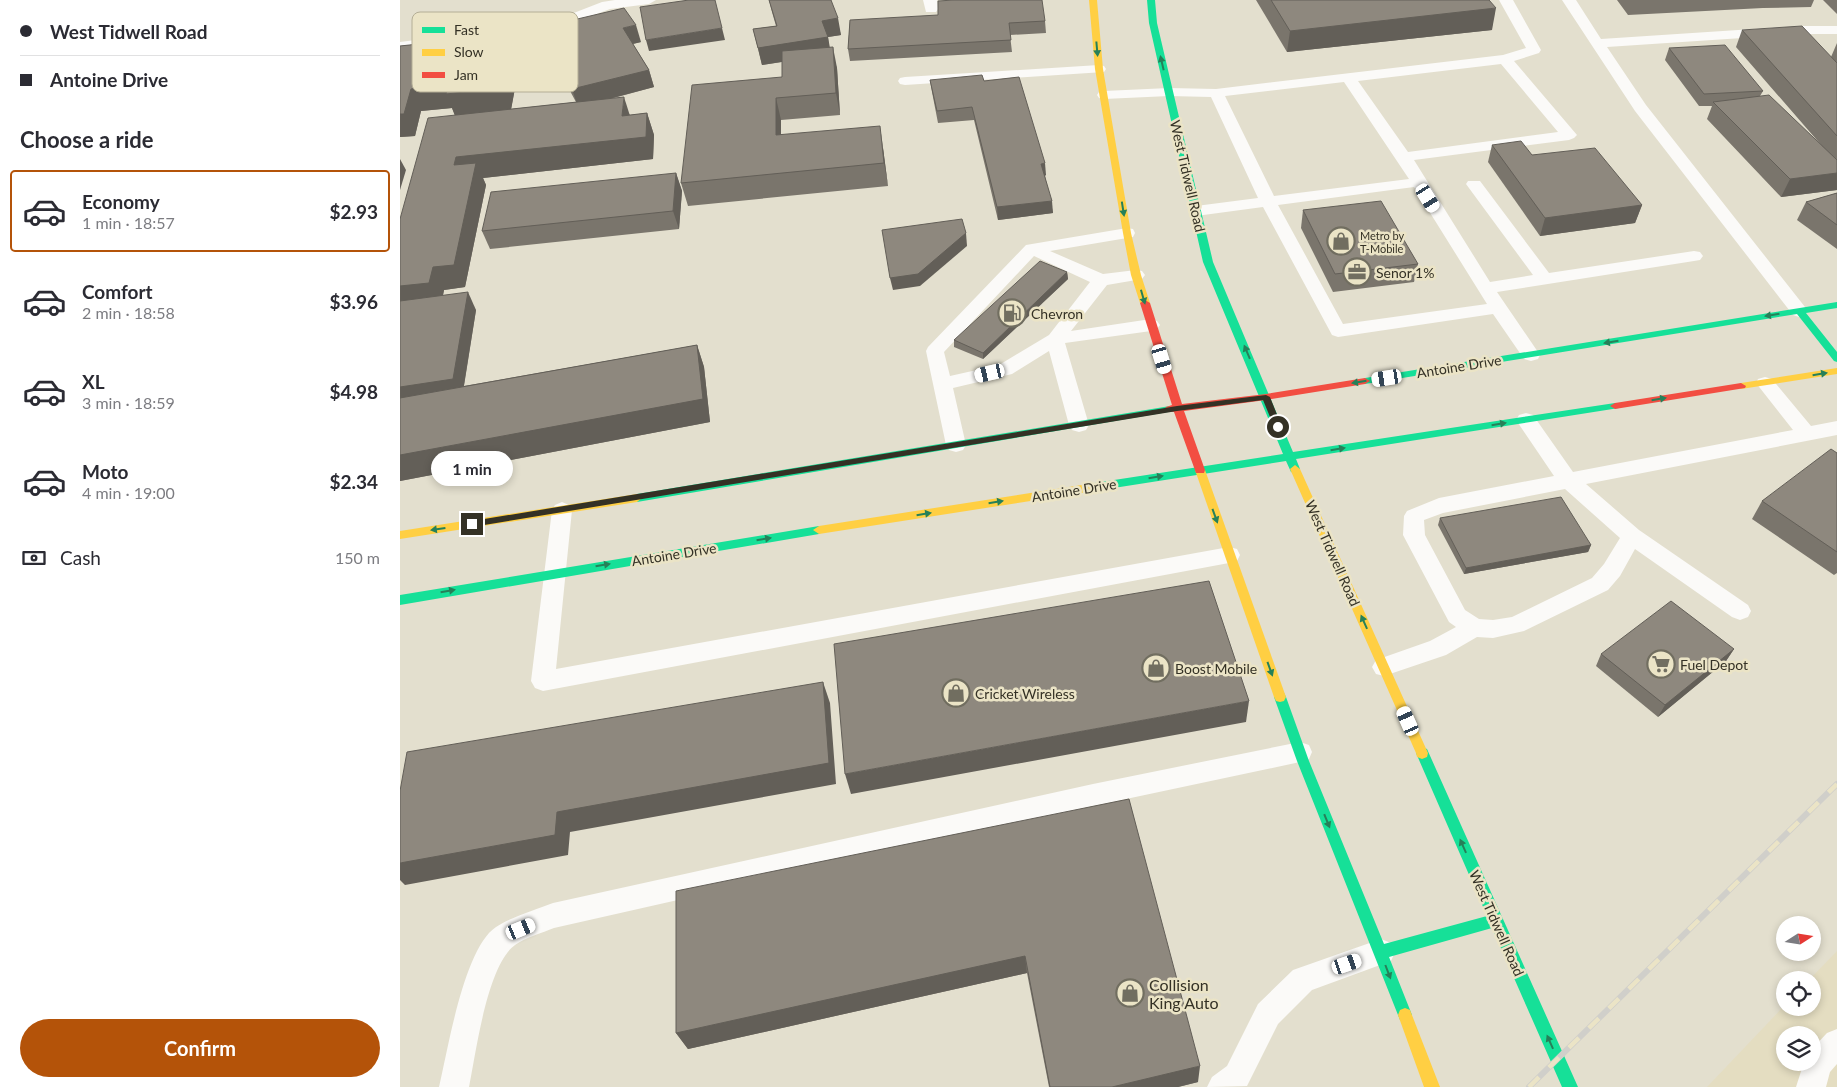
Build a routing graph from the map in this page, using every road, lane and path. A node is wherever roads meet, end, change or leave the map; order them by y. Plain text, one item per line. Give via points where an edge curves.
1 (649, 0) edge
2 (1093, 0) edge
3 (1151, 0) edge
4 (1506, 0) edge
5 (1569, 0) edge
6 (578, 16) edge
7 (1837, 30) edge
8 (1597, 43) junction
9 (1505, 59) junction
10 (1099, 70) junction
11 (1348, 77) junction
12 (905, 80) dead end
13 (1168, 92) junction
14 (1216, 93) junction
15 (1104, 96) junction
16 (1404, 157) junction
17 (1419, 182) junction
18 (1474, 184) dead end
19 (1268, 201) junction
20 (1196, 211) junction
21 (1126, 233) junction
22 (1032, 249) junction
23 (1694, 256) dead end
24 (1136, 275) junction
25 (1544, 279) junction
26 (1101, 280) junction
27 (1486, 288) junction
28 (1837, 305) edge
29 (1498, 308) junction
30 (1799, 311) junction
31 (1151, 324) junction
32 (1055, 339) junction
33 (1531, 355) junction
34 (1837, 359) edge
35 (1837, 371) edge
36 (1765, 383) junction
37 (942, 384) junction
38 (1266, 397) junction
39 (1177, 408) junction
40 (1526, 420) junction
41 (1079, 425) junction
42 (1837, 428) edge
43 (1807, 434) junction
44 (956, 445) junction
45 (1290, 457) junction
46 (1199, 470) junction
47 (1568, 480) junction
48 (562, 510) junction
49 (400, 534) edge
50 (1632, 536) junction
51 (1229, 555) junction
52 (555, 572) junction
53 (400, 600) edge
54 (1740, 612) dead end
55 (1474, 628) junction
56 (1384, 666) junction
57 (1300, 752) junction
58 (1496, 920) junction
59 (1380, 952) junction
60 (1837, 1043) edge
61 (454, 1087) edge
62 (1222, 1087) edge
63 (1432, 1087) edge
64 (1570, 1087) edge
65 (1811, 1087) edge

1 - 6 lane via 607,5
2 -> 10 main road
13 -> 3 main road, West Tidwell Road
4 - 9 lane via 1534,50
5 - 8 lane
7 - 8 lane
8 - 30 lane via 1640,108
9 - 11 lane
9 - 16 lane via 1569,135
10 - 12 lane
10 - 15 main road
11 - 14 lane
11 - 16 lane
13 - 14 lane
13 - 15 lane
13 - 20 main road, West Tidwell Road
14 - 19 lane
15 -> 21 main road
16 - 17 lane
17 - 19 lane
17 - 27 lane
18 - 25 lane
19 - 20 lane
19 - 29 lane via 1338,331
38 -> 20 main road, West Tidwell Road via 1208,262
21 - 22 lane
21 - 24 main road
22 - 26 lane
22 - 37 lane via 935,351
23 - 25 lane
24 - 26 lane
24 -> 31 main road
25 - 27 lane
26 - 32 lane
27 - 29 lane
28 - 30 main road, Antoine Drive
29 - 33 lane
30 -> 33 main road, Antoine Drive
30 - 34 main road
31 - 32 lane
31 - 39 main road
32 - 37 lane via 1006,370
32 - 41 lane
33 -> 38 main road, Antoine Drive
36 -> 35 main road, Antoine Drive
40 -> 36 main road, Antoine Drive
36 - 43 lane
37 - 44 lane
38 - 39 main road, Antoine Drive
38 - 45 main road, West Tidwell Road
39 - 41 main road, Antoine Drive
39 - 46 main road
45 -> 40 main road, Antoine Drive
40 - 47 lane
41 - 44 main road, Antoine Drive
42 - 43 lane
43 - 47 lane
44 - 48 main road, Antoine Drive
45 - 46 main road, Antoine Drive
56 -> 45 main road, West Tidwell Road
46 -> 51 main road
52 -> 46 main road, Antoine Drive
47 - 50 lane
47 - 55 lane via 1439,506 1414,516 1414,535 1452,608 1457,616
48 -> 49 main road, Antoine Drive
48 - 52 lane
50 - 54 lane
50 - 55 lane via 1600,584 1516,625
51 - 52 lane via 543,681
51 -> 57 main road
53 -> 52 main road, Antoine Drive
55 - 56 lane via 1438,648
58 -> 56 main road, West Tidwell Road
57 -> 59 main road
57 - 61 lane via 1083,797 553,916 505,936 485,961
58 - 59 main road
64 -> 58 main road, West Tidwell Road
59 - 62 lane via 1304,980 1268,1014 1237,1076
59 -> 63 main road
60 - 65 lane via 1818,1064

